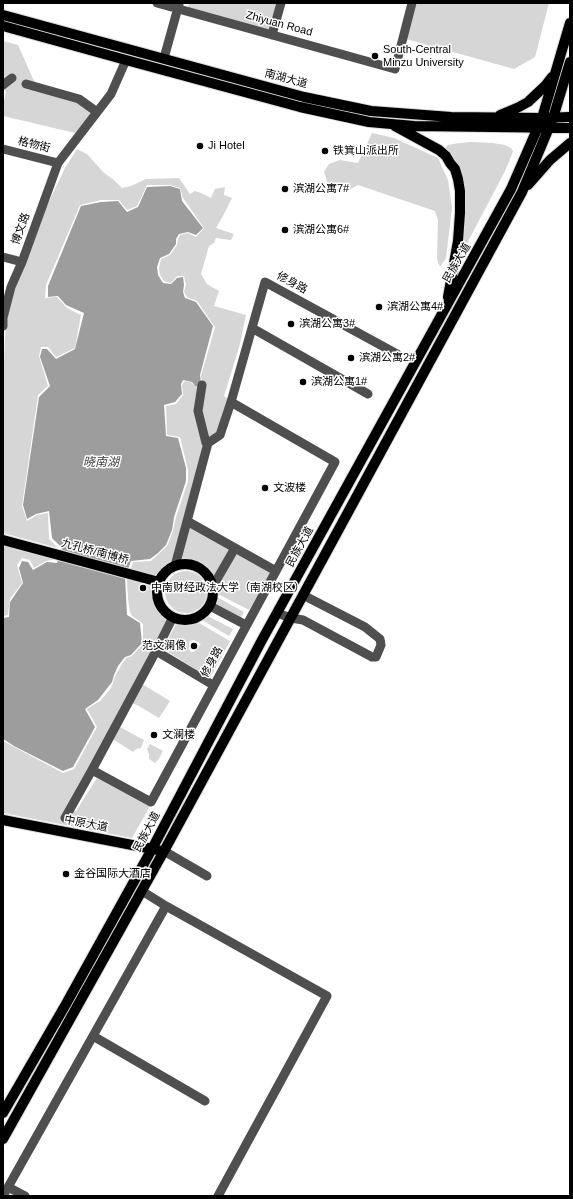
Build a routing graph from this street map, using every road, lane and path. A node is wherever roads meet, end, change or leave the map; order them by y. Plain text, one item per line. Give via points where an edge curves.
1 (157, 3) edge
2 (281, 3) edge
3 (412, 3) edge
4 (178, 6) edge
5 (3, 15) edge
6 (570, 23) edge
7 (3, 26) edge
8 (272, 35) junction
9 (164, 58) junction
10 (126, 60) junction
11 (570, 63) edge
12 (555, 73) junction
13 (12, 78) dead end
14 (26, 84) dead end
15 (3, 85) edge
16 (97, 112) junction
17 (494, 117) junction
18 (570, 117) edge
19 (542, 118) junction
20 (553, 118) junction
21 (392, 124) junction
22 (538, 128) junction
23 (549, 128) junction
24 (570, 128) edge
25 (570, 143) edge
26 (3, 149) edge
27 (58, 163) junction
28 (522, 192) junction
29 (3, 257) edge
30 (22, 262) junction
31 (447, 304) junction
32 (3, 326) edge
33 (252, 328) junction
34 (396, 354) dead end
35 (202, 385) dead end
36 (368, 394) dead end
37 (231, 402) junction
38 (206, 443) dead end
39 (188, 521) junction
40 (3, 540) edge
41 (235, 548) junction
42 (175, 566) junction
43 (276, 571) junction
44 (159, 582) junction
45 (213, 586) junction
46 (303, 595) junction
47 (210, 606) junction
48 (277, 613) junction
49 (173, 617) junction
50 (291, 618) junction
51 (246, 625) junction
52 (156, 651) junction
53 (213, 685) junction
54 (92, 770) junction
55 (65, 818) dead end
56 (3, 820) edge
57 (152, 849) junction
58 (164, 851) junction
59 (207, 876) dead end
60 (142, 890) junction
61 (166, 906) junction
62 (93, 1036) junction
63 (205, 1101) dead end
64 (6, 1102) edge
65 (3, 1113) edge
66 (3, 1139) edge
67 (8, 1187) junction
68 (3, 1196) edge
69 (25, 1196) edge
70 (218, 1196) edge

1 - 4 street, Zhiyuan Road
2 - 8 street
3 - 8 street, Zhiyuan Road via 395,69
4 - 8 street, Zhiyuan Road
4 - 9 street
5 - 9 main road, 南湖大道
6 - 12 main road, 民族大道
7 - 10 main road, 南湖大道
9 - 17 main road, 南湖大道 via 304,97 371,112
10 - 16 street, 博文路 via 111,94
10 - 21 main road, 南湖大道 via 332,114
11 - 20 main road, 民族大道
12 - 17 main road via 528,102
12 - 19 main road, 民族大道
13 - 15 street
14 - 16 street via 79,99
16 - 27 street, 博文路
17 - 19 main road, 南湖大道
18 - 20 main road, 南湖大道
19 - 20 main road, 南湖大道
19 - 22 main road, 民族大道
20 - 23 main road, 民族大道
21 - 22 main road, 南湖大道
21 - 31 main road via 439,150 455,169 460,191 460,213
22 - 23 main road, 南湖大道
22 - 31 main road, 民族大道 via 511,189
23 - 24 main road, 南湖大道
23 - 28 main road, 民族大道
25 - 28 main road via 550,160
26 - 27 street, 格物街
27 - 30 street, 博文路
28 - 46 main road, 民族大道
29 - 30 street
30 - 32 street, 博文路 via 11,287
31 - 48 main road, 民族大道
33 - 34 street, 修身路 via 265,282
33 - 36 street
33 - 37 street, 修身路
35 - 38 street via 198,411
37 - 39 street, 修身路 via 220,435 208,443
37 - 43 street, 修身路 via 335,462
39 - 41 street
39 - 42 street, 修身路
40 - 44 main road, 九孔桥/南博桥
41 - 43 street
41 - 45 street
42 - 44 main road via 169,569
42 - 45 main road via 187,564 200,568 209,577
43 - 51 street, 修身路
44 - 49 main road via 159,602
45 - 47 main road
46 - 50 main road, 民族大道
46 - 50 street via 365,627 380,640 379,652 376,657 372,657 303,620
47 - 49 main road via 205,613 190,620
47 - 51 street
48 - 50 street
48 - 57 main road, 民族大道
49 - 52 street
50 - 58 main road, 民族大道
51 - 53 street, 修身路
52 - 53 street
52 - 54 street
53 - 54 street, 修身路 via 151,802
54 - 55 street
56 - 57 main road, 中原大道
57 - 58 main road, 中原大道
57 - 64 main road, 民族大道 via 66,1004
58 - 59 street
58 - 60 main road, 民族大道
60 - 61 street
60 - 66 main road, 民族大道
61 - 62 street
61 - 70 street via 327,996
62 - 63 street
62 - 67 street
64 - 65 main road, 民族大道
67 - 68 street
67 - 69 street

